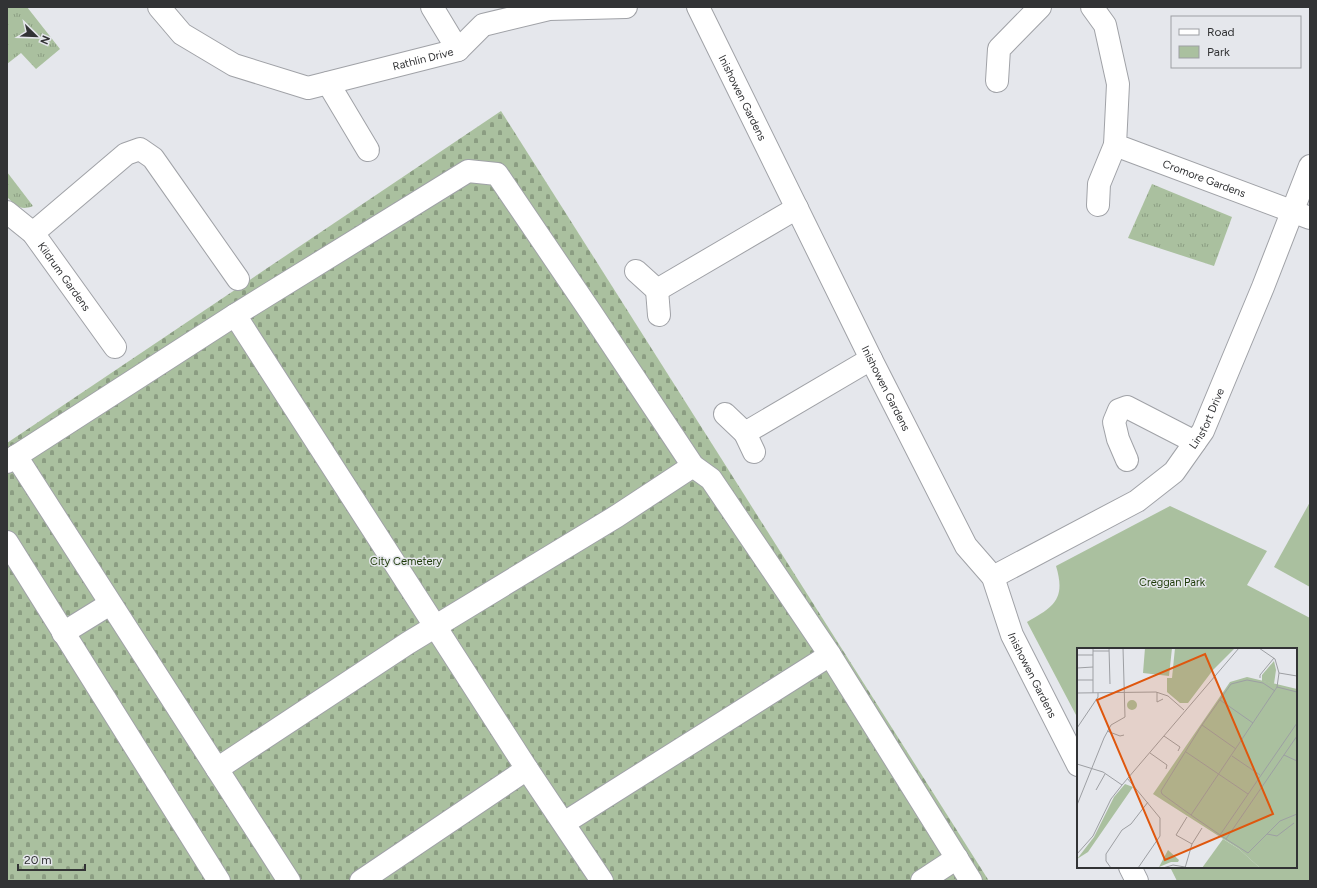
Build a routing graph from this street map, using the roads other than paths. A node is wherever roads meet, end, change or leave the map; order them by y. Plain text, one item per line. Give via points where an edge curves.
1 (159, 7) edge
2 (432, 7) edge
3 (626, 7) edge
4 (698, 7) edge
5 (1040, 7) edge
6 (1092, 7) edge
7 (458, 50) junction
8 (997, 81) dead end
9 (328, 84) junction
10 (1115, 145) junction
11 (368, 150) dead end
12 (1310, 166) edge
13 (1098, 204) dead end
14 (797, 208) junction
15 (7, 212) edge
16 (1302, 214) edge
17 (33, 233) junction
18 (636, 271) dead end
19 (238, 279) dead end
20 (657, 290) junction
21 (236, 315) junction
22 (659, 315) dead end
23 (115, 347) dead end
24 (871, 360) junction
25 (725, 414) dead end
26 (744, 433) junction
27 (1196, 442) junction
28 (754, 452) dead end
29 (11, 459) edge
30 (1127, 460) dead end
31 (693, 466) junction
32 (7, 542) edge
33 (993, 577) junction
34 (110, 604) junction
35 (436, 626) junction
36 (63, 633) junction
37 (830, 655) junction
38 (1077, 763) edge
39 (217, 769) junction
40 (527, 770) junction
41 (564, 823) junction
42 (957, 858) junction
43 (1130, 868) edge
44 (219, 881) edge
45 (289, 881) edge
46 (362, 881) edge
47 (602, 881) edge
48 (922, 881) edge
49 (971, 881) edge
50 (1137, 881) edge

1 - 9 street, Rathlin Drive via 182,34 234,66 308,88
2 - 7 street
3 - 7 street, Rathlin Drive via 549,9 483,25
4 - 14 street, Inishowen Gardens
5 - 8 street via 999,49
6 - 10 street via 1105,25 1118,84
7 - 9 street, Rathlin Drive
9 - 11 street
10 - 13 street via 1099,184
10 - 16 street, Cromore Gardens
12 - 16 street, Linsfort Drive
14 - 20 street
14 - 24 street, Inishowen Gardens
15 - 17 street, Kildrum Gardens
16 - 27 street, Linsfort Drive via 1264,287
17 - 19 street via 126,154 140,149 153,158
17 - 23 street, Kildrum Gardens
18 - 20 street
20 - 22 street
21 - 29 street
21 - 31 street via 468,171 497,174
21 - 35 street
24 - 26 street
24 - 33 street, Inishowen Gardens via 966,546
25 - 26 street
26 - 28 street
27 - 30 street via 1127,407 1119,410 1114,422
27 - 33 street, Linsfort Drive via 1174,472 1137,500
29 - 34 street
31 - 35 street via 617,516
31 - 37 street via 711,479
32 - 36 street
33 - 38 street, Inishowen Gardens via 1012,635
34 - 36 street
34 - 39 street
35 - 39 street
35 - 40 street
36 - 44 street
37 - 41 street
37 - 42 street
39 - 45 street
40 - 41 street
40 - 46 street
41 - 47 street
42 - 48 street
42 - 49 street
43 - 50 street

